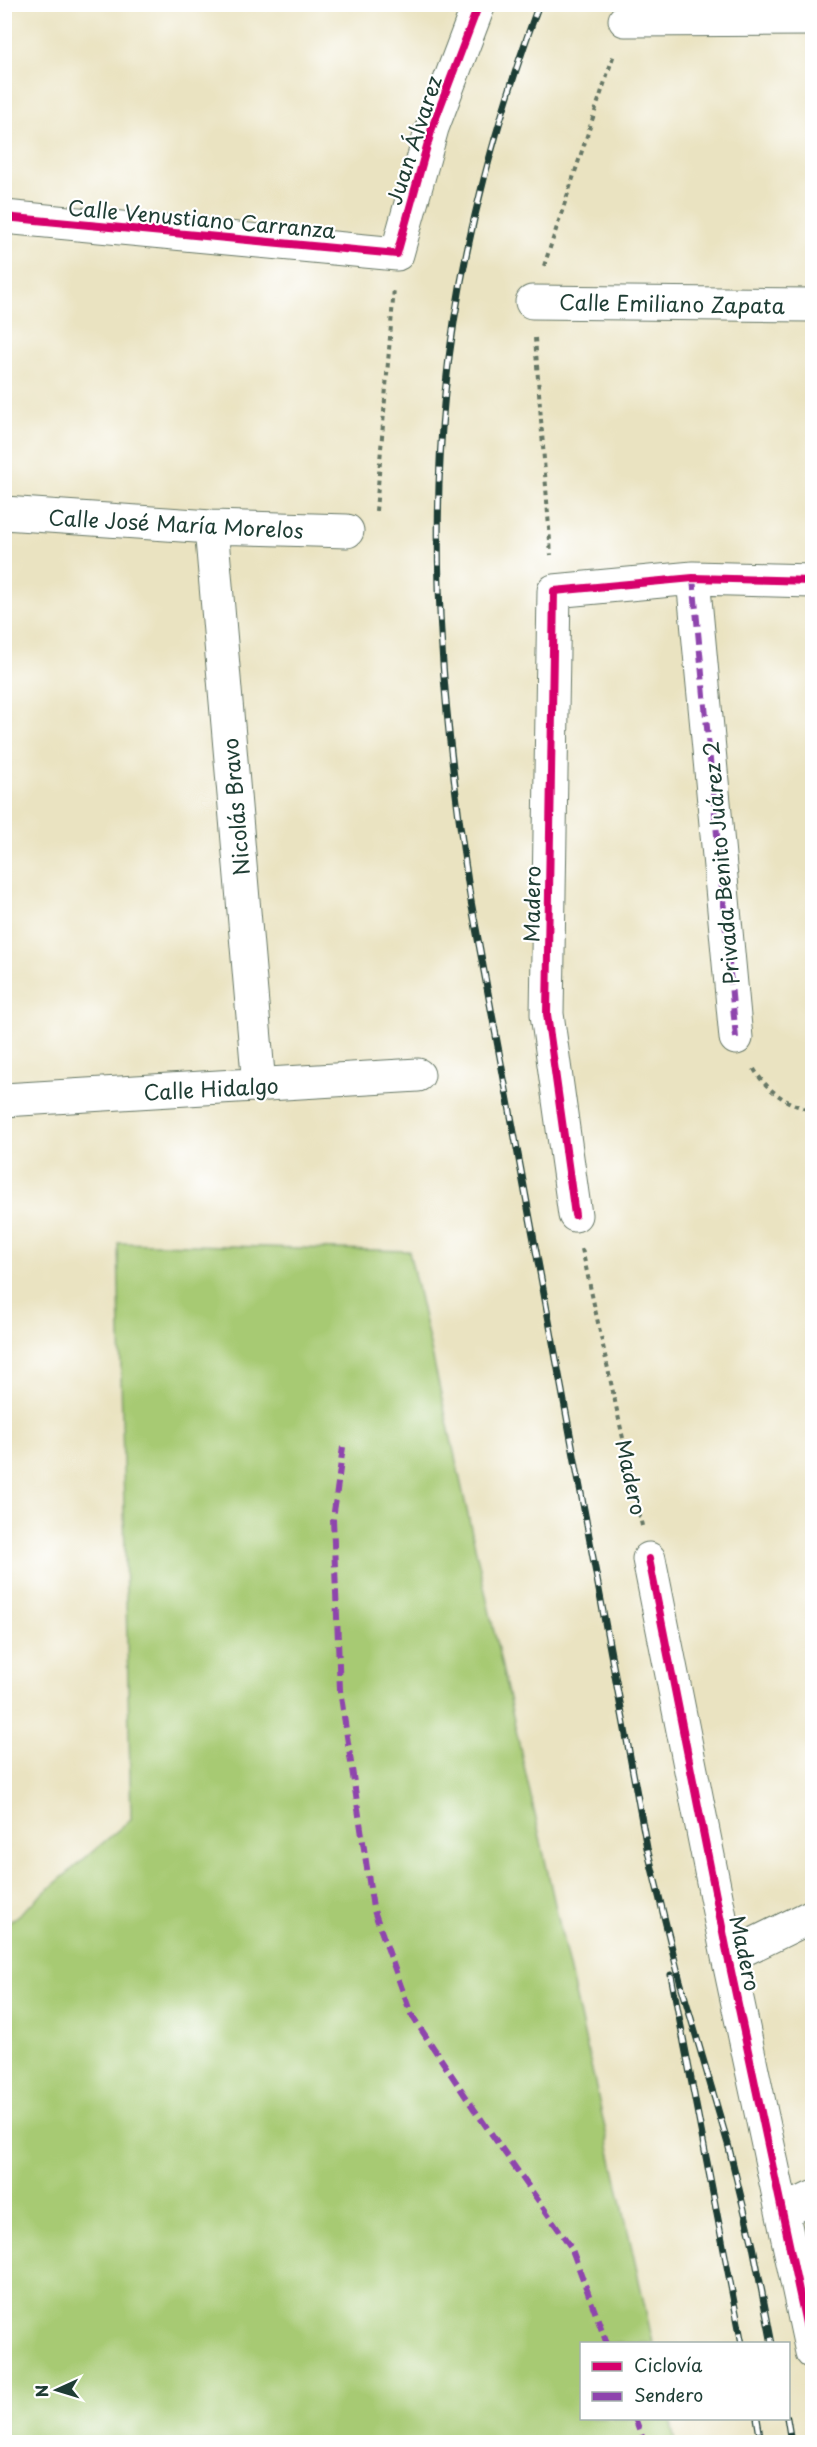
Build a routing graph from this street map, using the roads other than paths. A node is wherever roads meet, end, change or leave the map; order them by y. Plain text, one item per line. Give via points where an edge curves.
1 (479, 4) edge
2 (813, 19) edge
3 (625, 20) dead end
4 (4, 217) edge
5 (397, 254) joint
6 (532, 302) dead end
7 (813, 305) edge
8 (4, 513) edge
9 (211, 527) junction
10 (347, 531) road end
11 (693, 578) junction
12 (813, 581) edge
13 (736, 1038) road end
14 (418, 1075) dead end
15 (259, 1086) junction
16 (4, 1100) edge
17 (575, 1215) road end
18 (650, 1559) road end
19 (813, 1916) edge
20 (728, 1957) junction
21 (813, 2198) edge
22 (783, 2211) junction
23 (813, 2352) edge

1 - 5 street, Juan Álvarez via 432,128
2 - 3 street
4 - 5 street, Calle Venustiano Carranza
6 - 7 street, Calle Emiliano Zapata
8 - 9 street, Calle José María Morelos
9 - 10 street, Calle José María Morelos
9 - 15 street, Nicolás Bravo
11 - 12 street
11 - 13 street, Privada Benito Juárez 2
11 - 17 street, Madero via 554,591 547,1014
14 - 15 street, Calle Hidalgo
15 - 16 street, Calle Hidalgo
18 - 20 street, Madero
19 - 20 street
20 - 22 street, Madero
21 - 22 street
22 - 23 street, Madero

